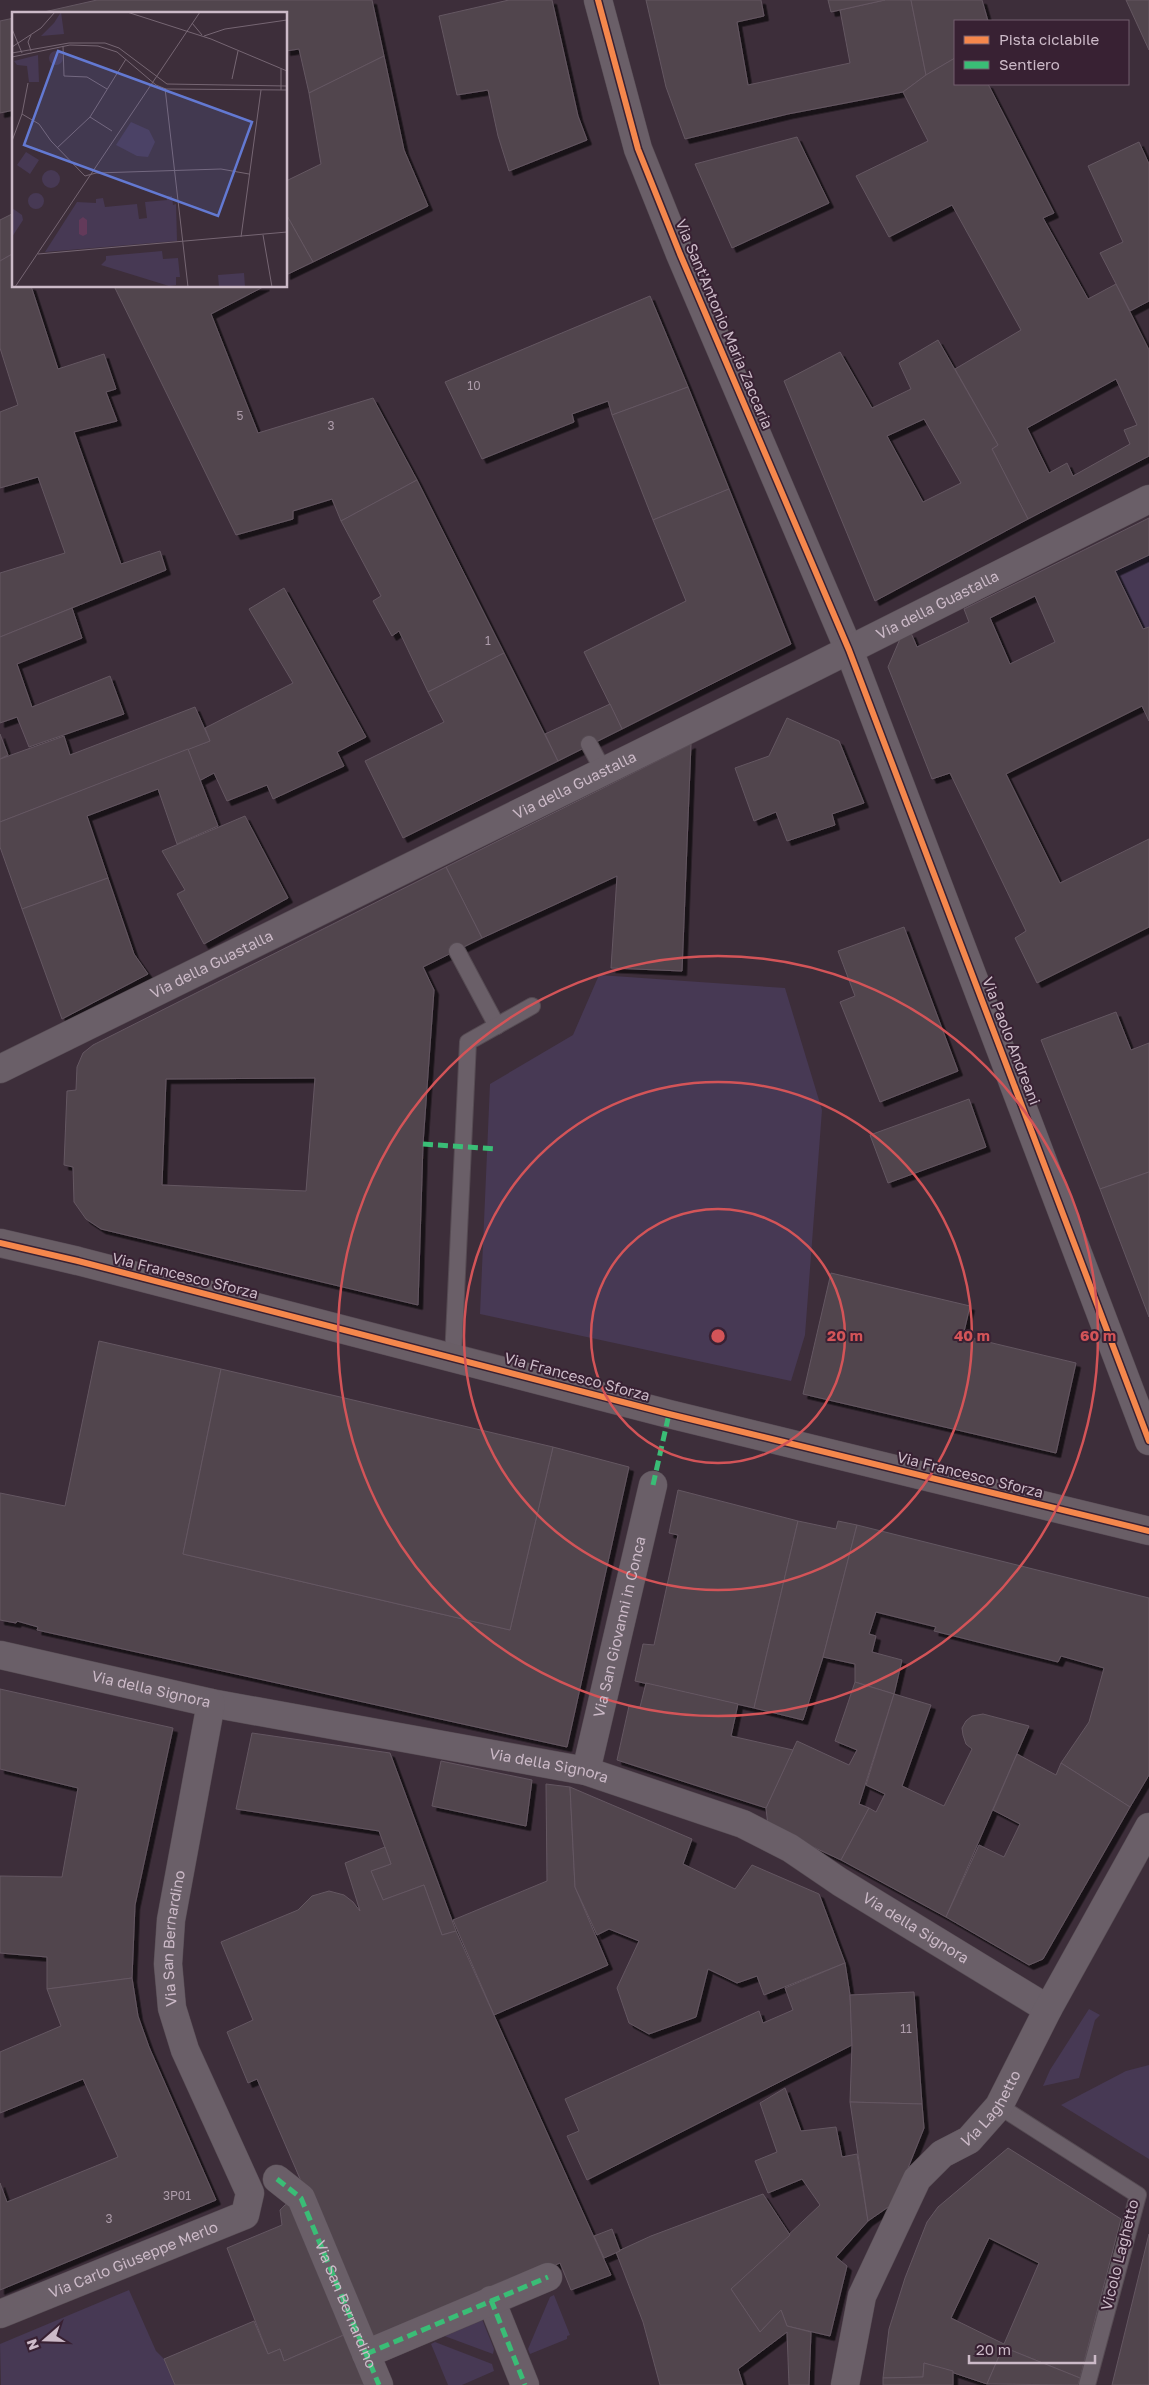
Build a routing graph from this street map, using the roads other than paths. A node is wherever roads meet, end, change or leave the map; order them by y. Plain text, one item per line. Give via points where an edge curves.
1 (598, 0) edge
2 (1149, 499) edge
3 (849, 650) junction
4 (589, 744) dead end
5 (603, 770) junction
6 (457, 951) dead end
7 (532, 1006) dead end
8 (497, 1026) junction
9 (0, 1069) edge
10 (0, 1243) edge
11 (452, 1358) junction
12 (1149, 1441) edge
13 (653, 1485) dead end
14 (1149, 1532) edge
15 (0, 1655) edge
16 (211, 1703) junction
17 (586, 1771) junction
18 (1149, 1828) edge
19 (1048, 2009) junction
20 (999, 2106) junction
21 (276, 2179) dead end
22 (250, 2193) joint
23 (548, 2277) dead end
24 (491, 2300) junction
25 (0, 2314) edge
26 (366, 2354) junction
27 (379, 2385) edge
28 (525, 2385) edge
29 (845, 2385) edge
30 (1087, 2385) edge

1 - 3 street, Via Sant'Antonio Maria Zaccaria via 638,149
2 - 3 street, Via della Guastalla
3 - 5 street, Via della Guastalla
3 - 12 street, Via Paolo Andreani
4 - 5 lane
5 - 9 street, Via della Guastalla via 416,873
6 - 8 lane
7 - 8 lane
8 - 11 lane via 468,1042
10 - 11 street, Via Francesco Sforza
11 - 14 street, Via Francesco Sforza
13 - 17 street, Via San Giovanni in Conca
15 - 16 street, Via della Signora
16 - 17 street, Via della Signora
16 - 22 street, Via San Bernardino via 171,1920 168,1964 172,2008 185,2050
17 - 19 street, Via della Signora via 743,1824 790,1848
18 - 19 street, Via Laghetto
19 - 20 street, Via Laghetto
20 - 29 street, Via Laghetto via 969,2140 942,2154 917,2179 862,2296
20 - 30 lane, Vicolo Laghetto via 1138,2195
21 - 26 street, Via San Bernardino via 301,2198
22 - 25 street, Via Carlo Giuseppe Merlo via 245,2215 234,2221
23 - 24 street
24 - 26 street
24 - 28 street
26 - 27 street, Via San Bernardino

